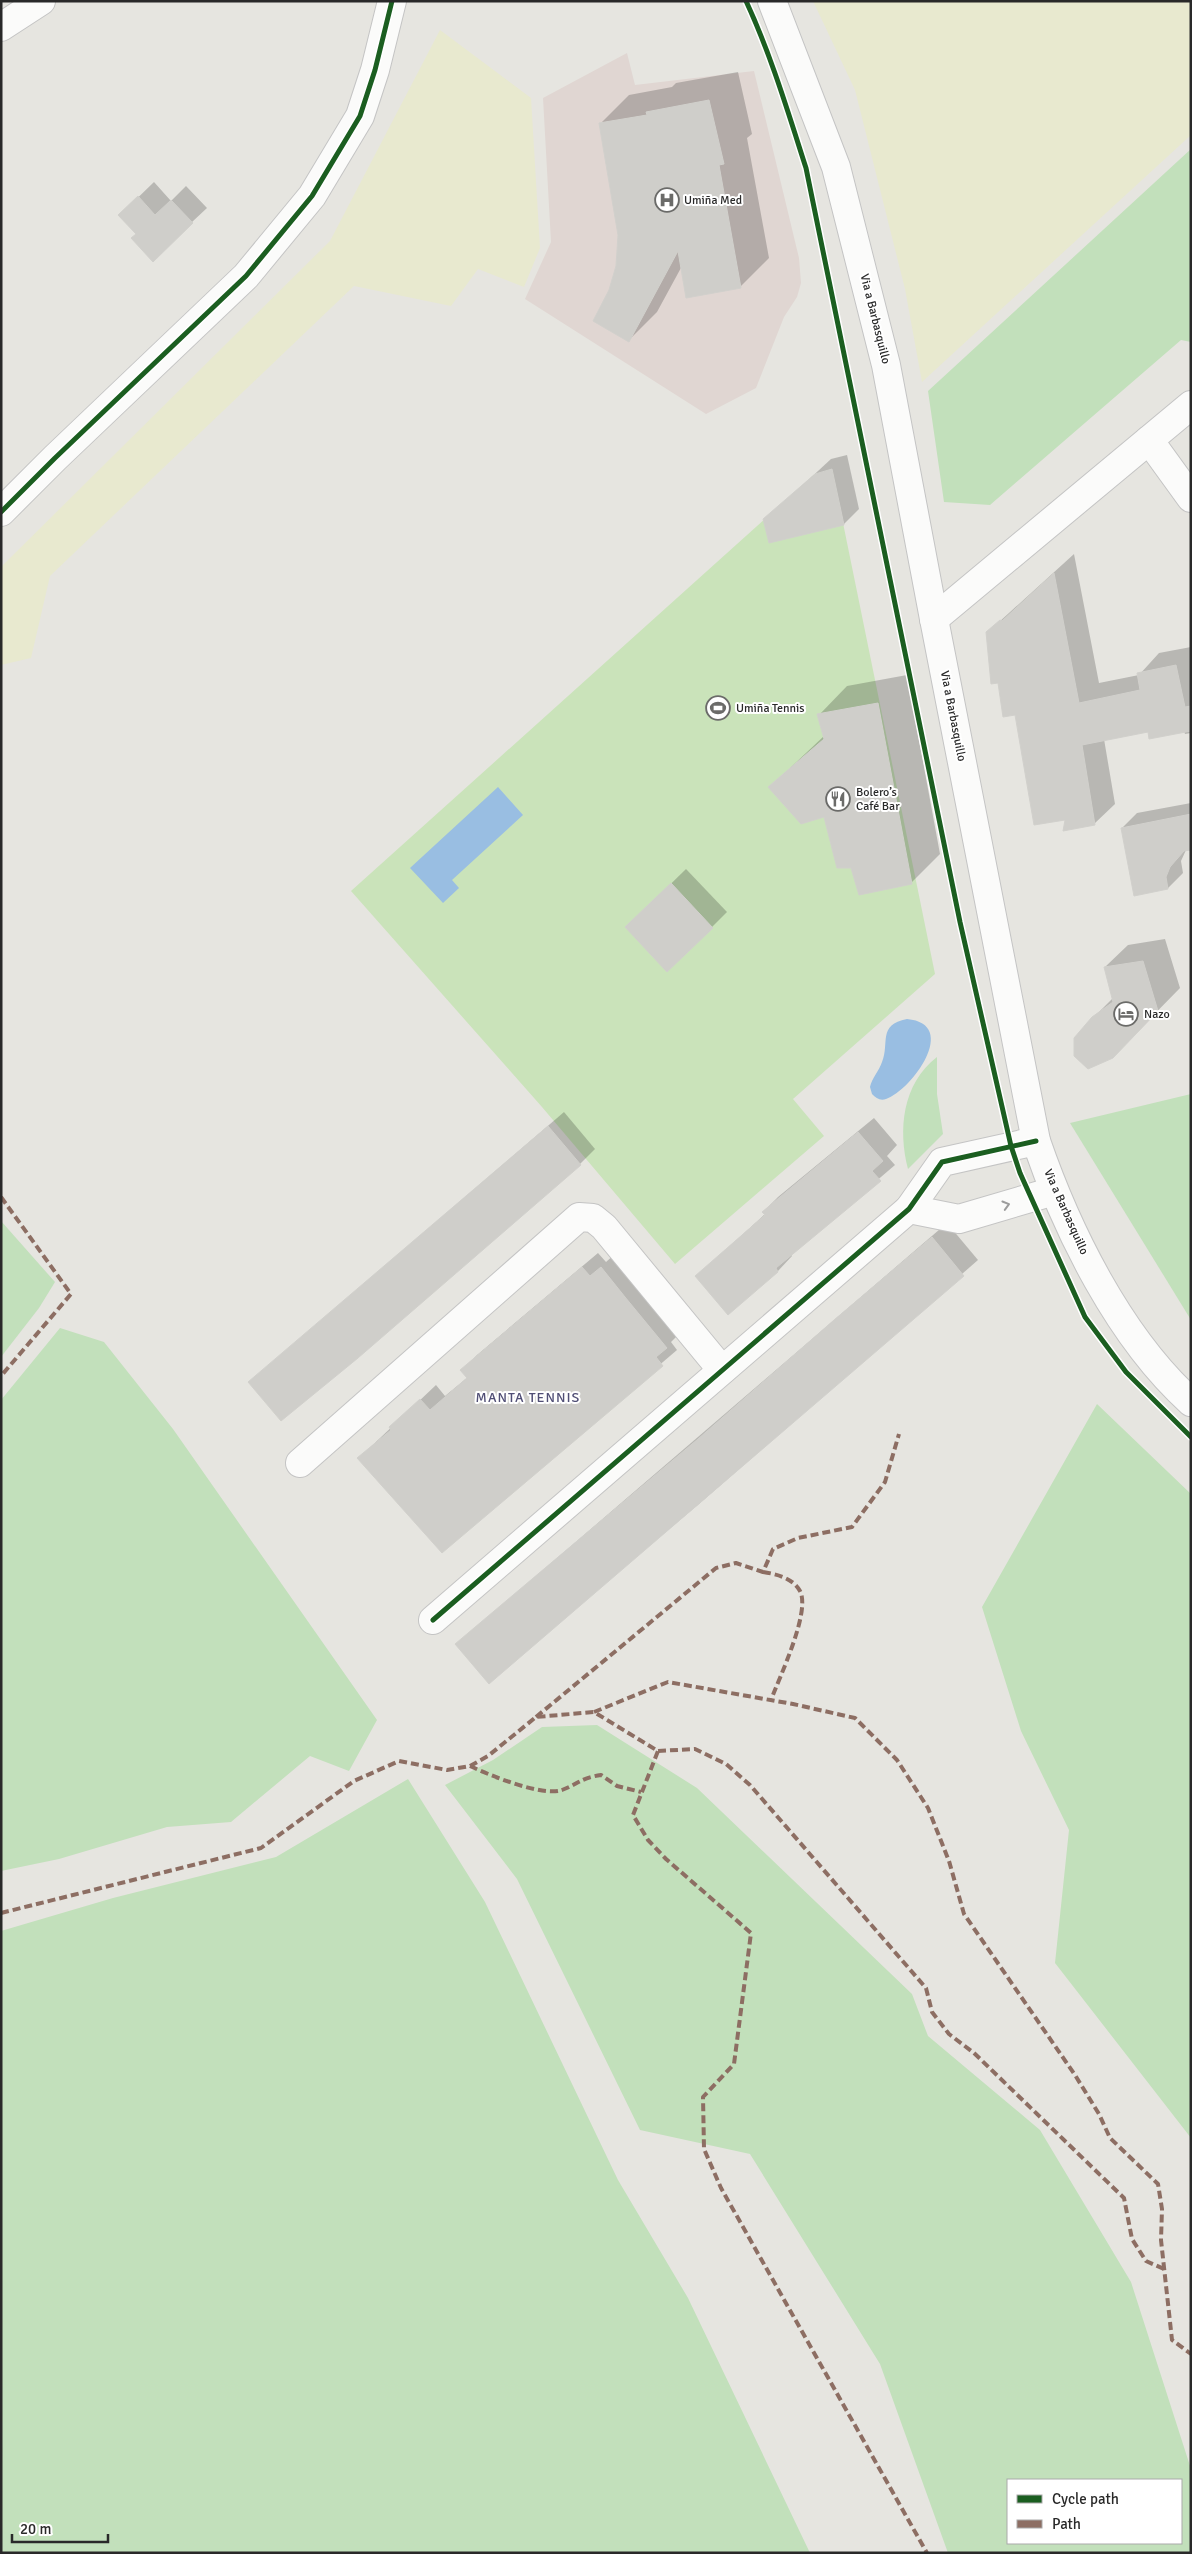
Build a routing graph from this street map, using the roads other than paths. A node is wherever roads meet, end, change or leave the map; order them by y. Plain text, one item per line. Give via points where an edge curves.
1 (41, 1) edge
2 (392, 1) edge
3 (772, 1) edge
4 (1, 26) edge
5 (1191, 405) edge
6 (1149, 440) junction
7 (1191, 498) edge
8 (1, 512) edge
9 (934, 620) junction
10 (1036, 1141) junction
11 (1054, 1191) junction
12 (909, 1209) junction
13 (722, 1370) junction
14 (1191, 1402) edge
15 (300, 1463) dead end
16 (433, 1620) dead end

1 - 4 street
2 - 8 street via 360,116 312,196 246,276
3 - 9 street, Via a Barbasquillo via 836,167 886,365
5 - 6 street
6 - 7 street
6 - 9 street
9 - 10 street, Via a Barbasquillo
10 - 11 street, Via a Barbasquillo
10 - 12 street via 942,1162
12 -> 11 street via 959,1219
11 - 14 street, Via a Barbasquillo via 1112,1304 1147,1352
12 - 13 street
13 - 15 street via 604,1227 593,1218 579,1217
13 - 16 street

